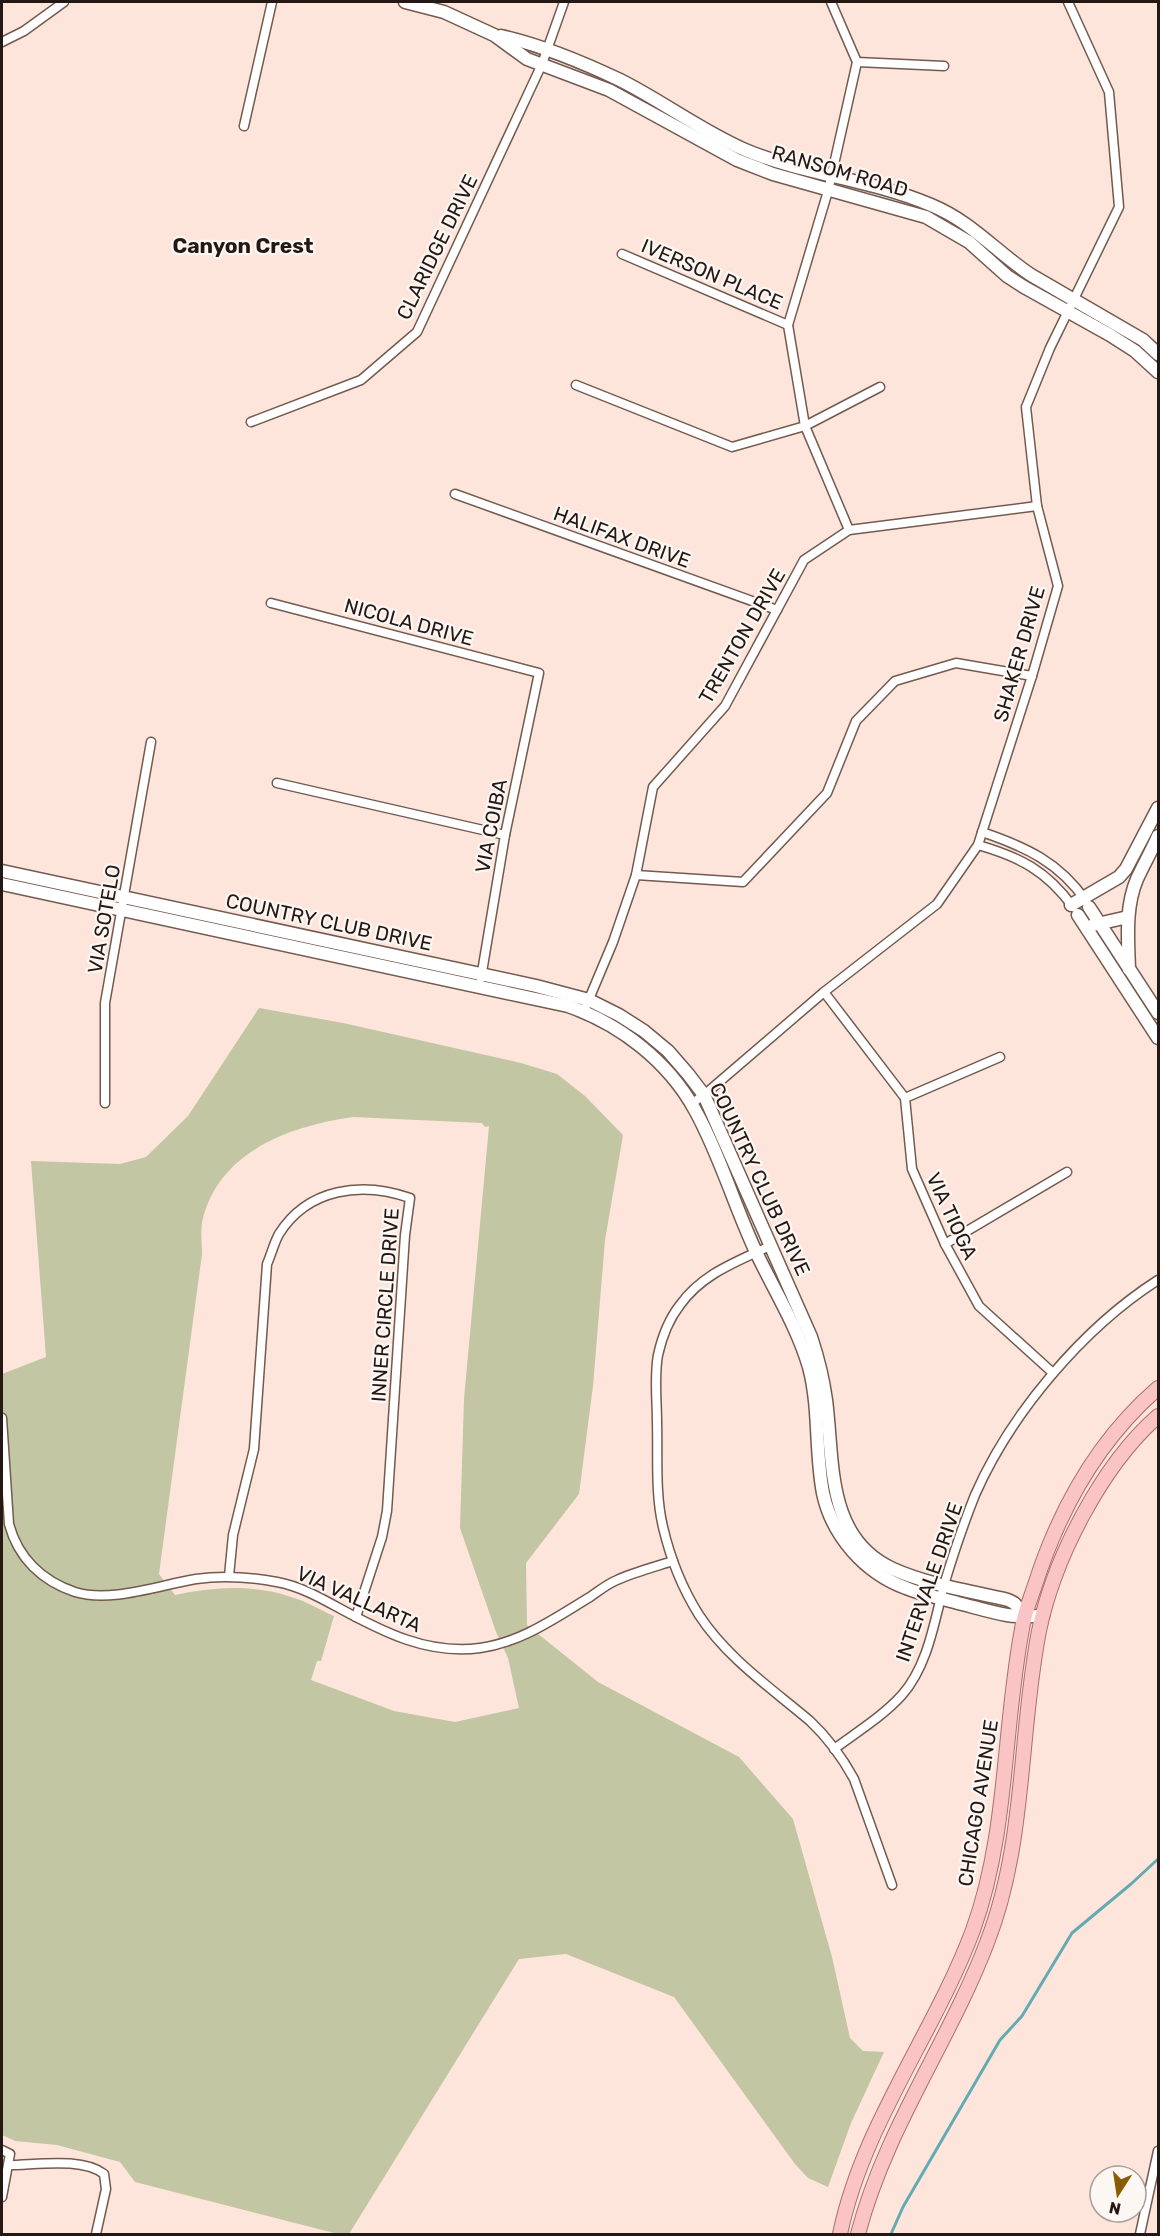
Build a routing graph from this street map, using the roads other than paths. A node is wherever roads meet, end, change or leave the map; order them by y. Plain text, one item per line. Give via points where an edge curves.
1 (64, 2) edge
2 (272, 2) edge
3 (405, 2) edge
4 (564, 2) edge
5 (831, 2) edge
6 (1068, 2) edge
7 (494, 35) junction
8 (2, 42) edge
9 (547, 51) junction
10 (857, 62) junction
11 (542, 64) junction
12 (944, 66) dead end
13 (244, 126) dead end
14 (832, 176) junction
15 (828, 191) junction
16 (622, 254) dead end
17 (1071, 307) junction
18 (788, 325) junction
19 (1158, 354) edge
20 (1158, 372) edge
21 (576, 385) dead end
22 (880, 387) dead end
23 (251, 422) dead end
24 (805, 426) junction
25 (455, 494) dead end
26 (1037, 506) junction
27 (849, 530) junction
28 (271, 603) dead end
29 (777, 610) junction
30 (539, 673) joint
31 (1032, 676) junction
32 (151, 742) dead end
33 (277, 783) dead end
34 (1158, 808) edge
35 (982, 832) junction
36 (505, 835) junction
37 (1155, 835) edge
38 (978, 844) junction
39 (2, 871) edge
40 (636, 874) junction
41 (2, 884) edge
42 (1086, 902) junction
43 (123, 904) junction
44 (1075, 910) junction
45 (1128, 917) junction
46 (1100, 924) junction
47 (1085, 926) junction
48 (1129, 969) junction
49 (480, 980) junction
50 (824, 992) junction
51 (587, 1006) junction
52 (1158, 1012) edge
53 (1158, 1038) edge
54 (1000, 1057) dead end
55 (704, 1095) junction
56 (905, 1098) junction
57 (105, 1102) dead end
58 (691, 1104) junction
59 (1067, 1172) dead end
60 (945, 1244) junction
61 (770, 1246) junction
62 (756, 1253) junction
63 (1158, 1280) edge
64 (1053, 1374) junction
65 (1158, 1388) edge
66 (1158, 1416) edge
67 (2, 1419) edge
68 (673, 1561) junction
69 (229, 1576) junction
70 (944, 1585) junction
71 (941, 1598) junction
72 (1025, 1615) junction
73 (356, 1617) junction
74 (1043, 1617) junction
75 (834, 1749) junction
76 (892, 1885) dead end
77 (2, 2150) edge
78 (1158, 2151) edge
79 (8, 2165) junction
80 (2, 2197) edge
81 (96, 2235) edge
82 (840, 2235) edge
83 (858, 2235) edge
84 (1140, 2235) edge

1 - 8 street
2 - 13 street
3 - 7 street, RANSOM ROAD via 444,12
4 - 9 street, CLARIDGE DRIVE
5 - 10 street
6 - 17 street, SHAKER DRIVE via 1109,92 1119,207
7 - 9 street, RANSOM ROAD
7 - 11 street, RANSOM ROAD
9 - 11 street, CLARIDGE DRIVE
9 - 14 street, RANSOM ROAD via 620,80 743,148
10 - 12 street
10 - 14 street
11 - 15 street, RANSOM ROAD via 609,90 737,160
11 - 23 street, CLARIDGE DRIVE via 417,332 361,380
14 - 15 street
14 - 17 street, RANSOM ROAD via 930,204 961,220
15 - 17 street, RANSOM ROAD via 926,217 969,242 1007,276
15 - 18 street
16 - 18 street, IVERSON PLACE
17 - 19 street, RANSOM ROAD via 1143,340
17 - 20 street, RANSOM ROAD via 1136,351
17 - 26 street, SHAKER DRIVE via 1026,407
18 - 24 street
21 - 24 street via 732,447
22 - 24 street
24 - 27 street
25 - 29 street, HALIFAX DRIVE
26 - 27 street, TRENTON DRIVE
26 - 31 street, SHAKER DRIVE via 1058,586
27 - 29 street, TRENTON DRIVE via 804,560
28 - 30 street, NICOLA DRIVE
29 - 40 street, TRENTON DRIVE via 725,706 653,787
30 - 36 street, VIA COIBA
31 - 35 street, SHAKER DRIVE
31 - 40 street via 956,663 895,681 856,721 827,793 743,882
32 - 43 street, VIA SOTELO
33 - 36 street
34 - 37 street
35 - 38 street, SHAKER DRIVE
35 - 42 street via 1034,852 1064,874
36 - 49 street, VIA COIBA
37 - 42 street via 1119,877
37 - 45 street via 1137,879
38 - 44 street via 1043,873
38 - 50 street, SHAKER DRIVE via 937,904
39 - 43 street, COUNTRY CLUB DRIVE
40 - 51 street, TRENTON DRIVE
41 - 43 street, COUNTRY CLUB DRIVE
42 - 44 street
42 - 46 street
43 - 49 street, COUNTRY CLUB DRIVE
43 - 57 street, VIA SOTELO via 105,1003
44 - 47 street
45 - 46 street
45 - 48 street
46 - 47 street
46 - 48 street
47 - 53 street
48 - 52 street
49 - 51 street, COUNTRY CLUB DRIVE via 536,986
50 - 55 street, SHAKER DRIVE
50 - 56 street
51 - 55 street, COUNTRY CLUB DRIVE via 644,1031 668,1051
51 - 58 street, COUNTRY CLUB DRIVE via 656,1058
54 - 56 street
55 - 58 street, SHAKER DRIVE
55 - 61 street, COUNTRY CLUB DRIVE
56 - 60 street, VIA TIOGA via 912,1169
58 - 62 street, COUNTRY CLUB DRIVE
59 - 60 street
60 - 64 street, VIA TIOGA via 979,1305
61 - 62 street
61 - 70 street, COUNTRY CLUB DRIVE via 811,1337 821,1369 834,1488 844,1517 873,1557 892,1568
62 - 68 street via 717,1271 696,1286 667,1327 658,1356 658,1494
62 - 71 street, COUNTRY CLUB DRIVE via 780,1295 808,1364 819,1470 833,1524 857,1557 879,1576
63 - 64 street, INTERVALE DRIVE via 1113,1314
64 - 70 street, INTERVALE DRIVE via 1024,1411 976,1493
65 - 72 main road, CHICAGO AVENUE via 1118,1430 1076,1486 1049,1543
66 - 74 main road, CHICAGO AVENUE via 1129,1447 1090,1500 1064,1553
67 - 69 street, VIA VALLARTA via 13,1539 34,1569 49,1580 83,1594 109,1596
68 - 73 street, VIA VALLARTA via 616,1580 522,1637 480,1648 419,1644 395,1637
68 - 75 street via 699,1615 723,1646 810,1721
69 - 73 street, VIA VALLARTA via 280,1582
69 - 73 street, INNER CIRCLE DRIVE via 233,1535 254,1449 267,1264 278,1236 299,1211 325,1195 355,1189 390,1191 410,1198 387,1511
70 - 71 street, INTERVALE DRIVE
70 - 72 street, COUNTRY CLUB DRIVE via 1008,1600
71 - 72 street, COUNTRY CLUB DRIVE via 1008,1615
71 - 75 street, INTERVALE DRIVE via 928,1647 912,1680 890,1707
72 - 74 street, COUNTRY CLUB DRIVE
72 - 82 main road, CHICAGO AVENUE via 983,1900 952,1976 863,2160
74 - 83 main road, CHICAGO AVENUE via 1019,1798 999,1907 967,1988 879,2170
75 - 76 street via 854,1779
77 - 79 street via 10,2154
78 - 84 street
79 - 80 street
79 - 81 street via 76,2164 99,2170 104,2174 106,2189

